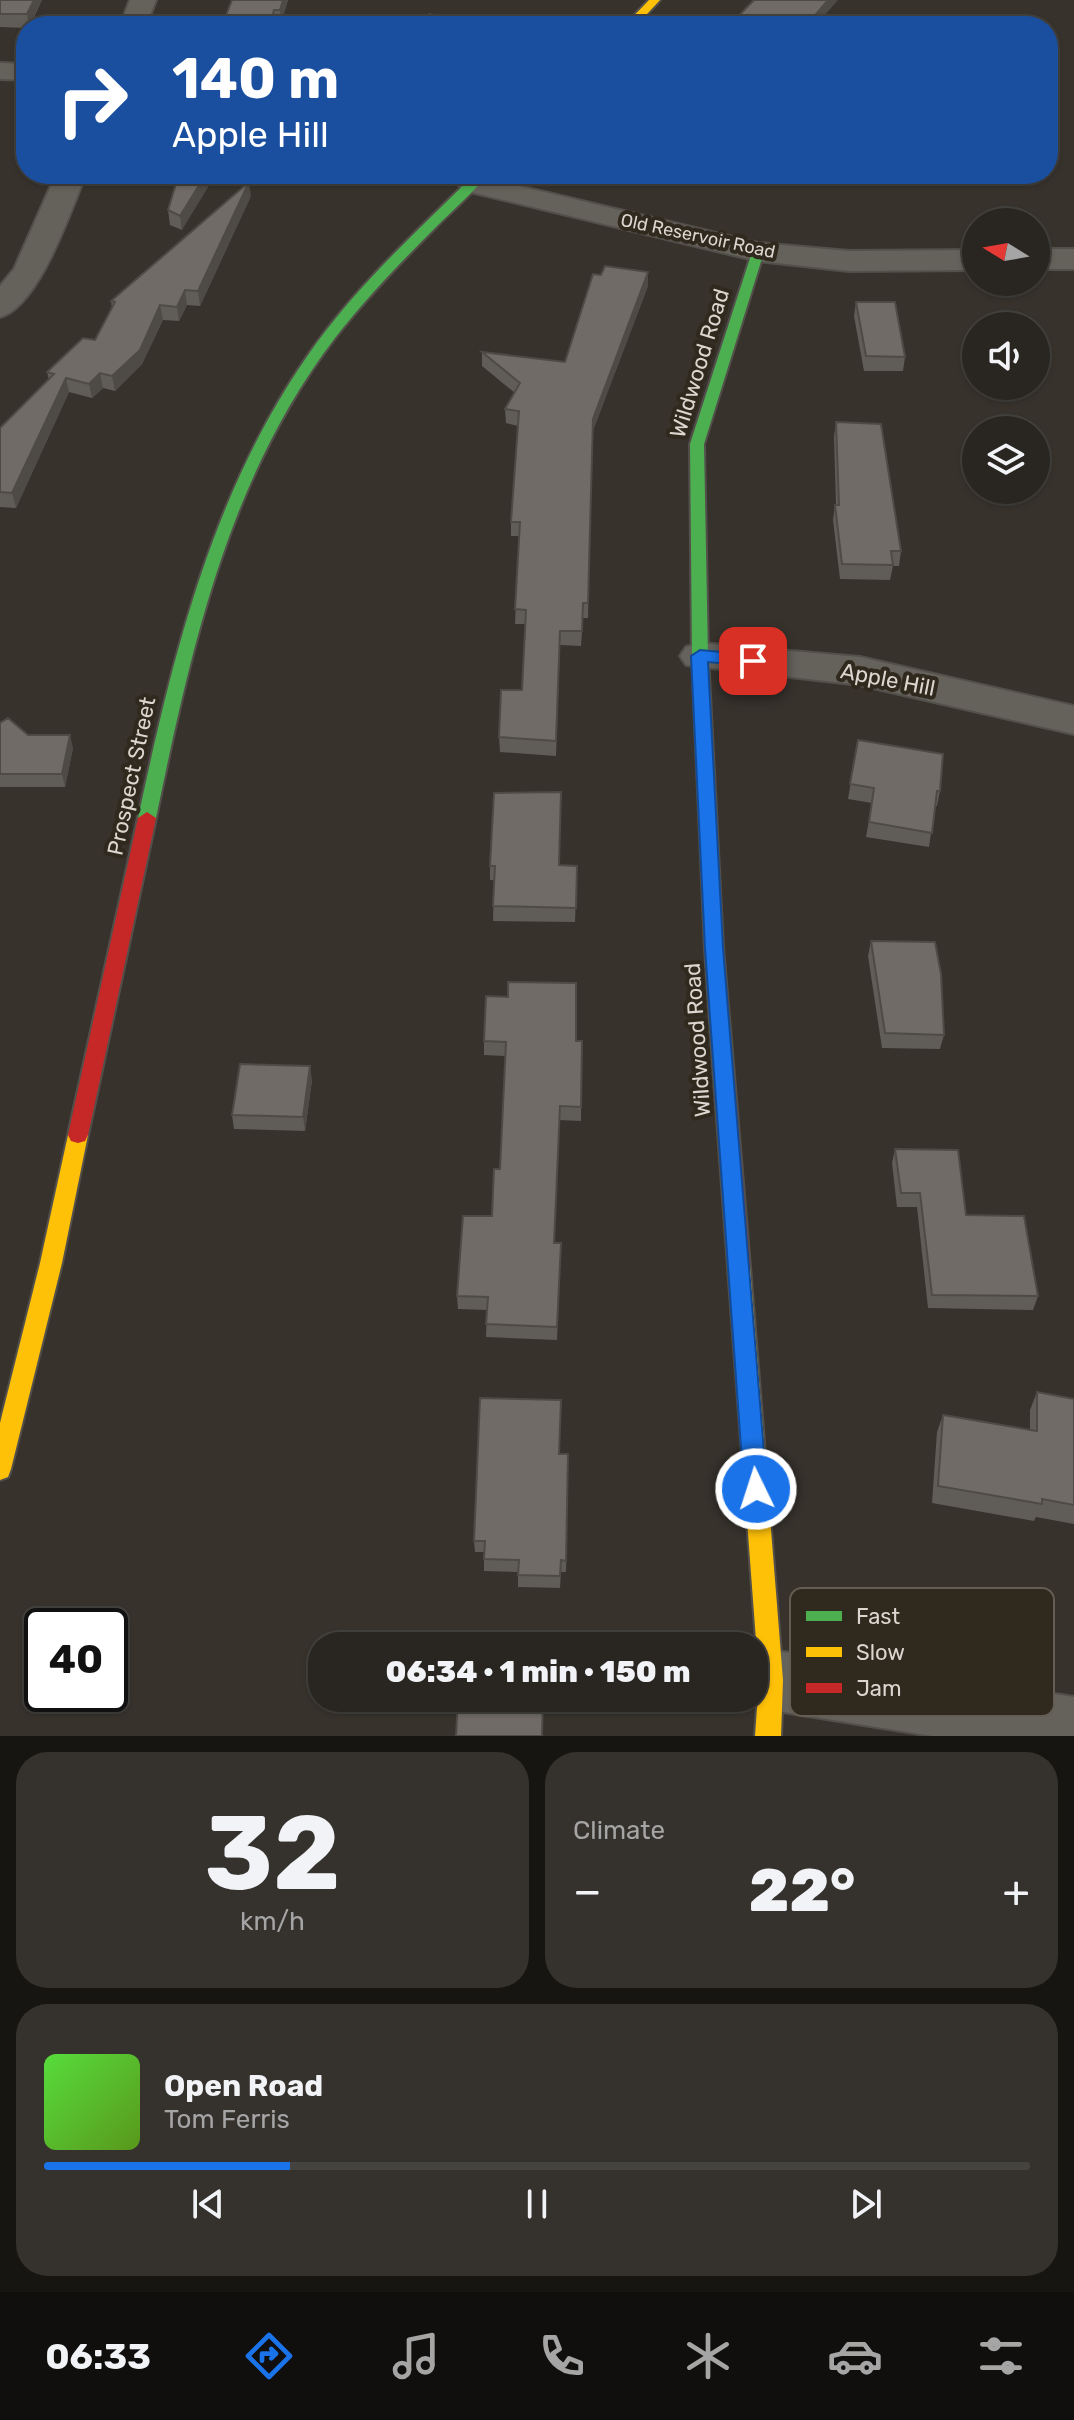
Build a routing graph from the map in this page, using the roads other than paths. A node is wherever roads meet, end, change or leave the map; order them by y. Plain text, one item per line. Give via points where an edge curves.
1 (655, 0) edge
2 (640, 16) edge
3 (67, 184) edge
4 (472, 184) edge
5 (496, 184) edge
6 (758, 252) junction
7 (1050, 259) edge
8 (1074, 259) edge
9 (962, 260) edge
10 (0, 307) edge
11 (700, 656) junction
12 (1074, 720) edge
13 (0, 1469) edge
14 (769, 1708) edge
15 (790, 1709) edge
16 (891, 1716) edge
17 (1074, 1728) edge

1 - 2 main road
3 - 10 street via 29,271
4 - 13 main road, Prospect Street via 383,275 315,355 243,473 212,548 183,649 51,1263
5 - 6 street, Old Reservoir Road
6 - 9 street, Old Reservoir Road via 849,261
6 - 11 main road, Wildwood Road via 697,444
7 - 8 street
11 - 12 street, Apple Hill via 860,671
11 - 14 main road, Wildwood Road via 714,948
14 - 15 street
16 - 17 street

